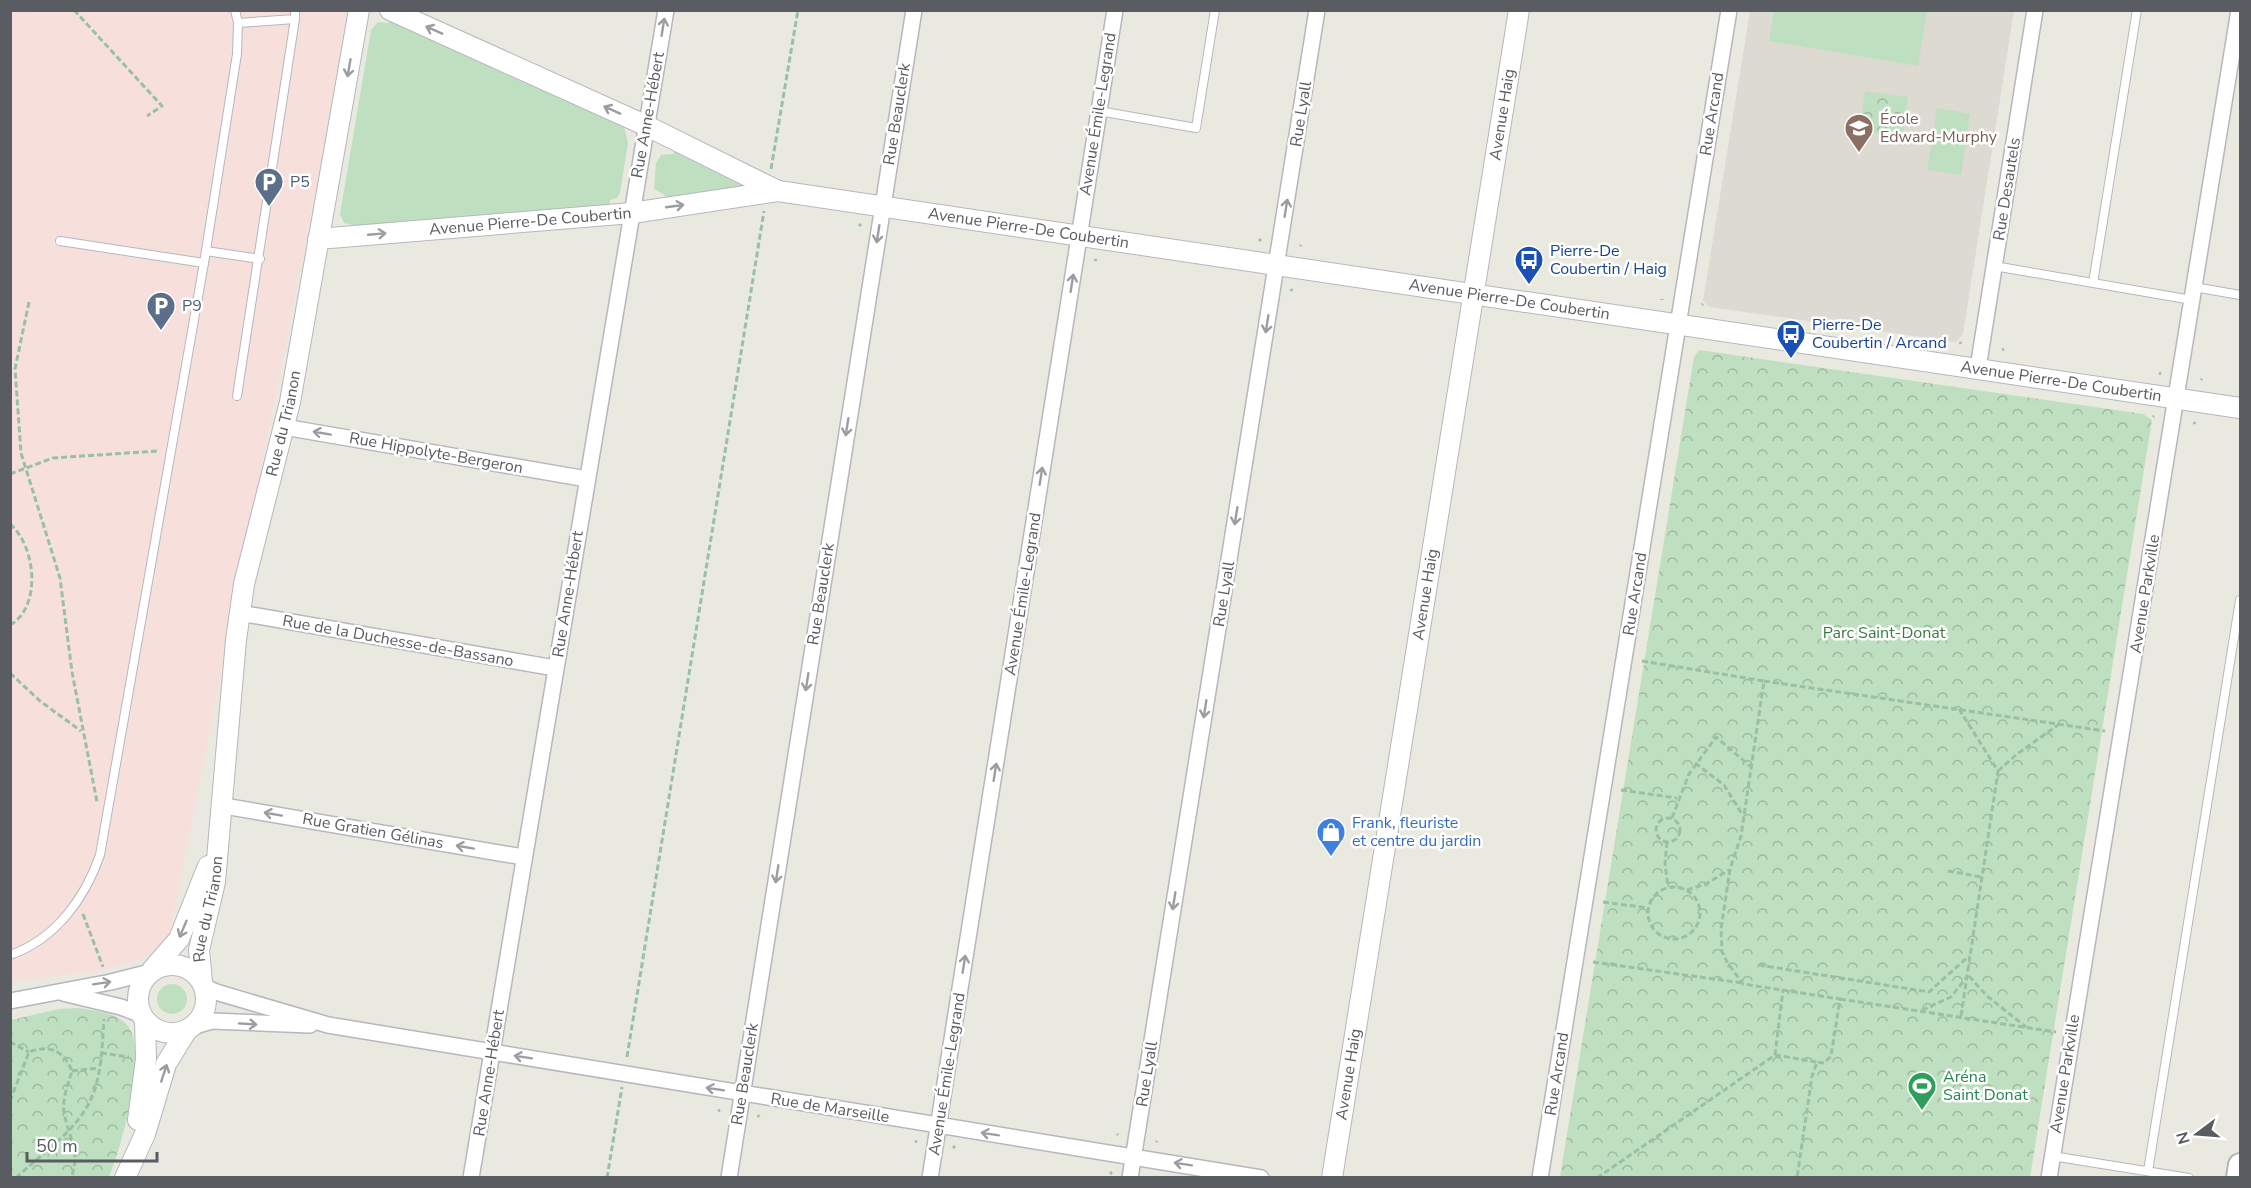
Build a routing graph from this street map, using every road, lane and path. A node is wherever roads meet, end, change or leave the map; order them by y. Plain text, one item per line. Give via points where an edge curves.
1 (74, 10) edge
2 (236, 10) edge
3 (359, 10) edge
4 (390, 10) edge
5 (666, 10) edge
6 (798, 10) edge
7 (914, 10) edge
8 (1115, 10) edge
9 (1215, 10) edge
10 (1317, 10) edge
11 (1519, 10) edge
12 (1729, 10) edge
13 (2035, 10) edge
14 (2137, 10) edge
15 (2239, 10) edge
16 (295, 15) edge
17 (238, 23) junction
18 (1099, 111) junction
19 (147, 116) dead end
20 (647, 126) junction
21 (770, 172) dead end
22 (778, 191) junction
23 (882, 207) junction
24 (765, 209) dead end
25 (632, 213) junction
26 (1079, 236) junction
27 (318, 239) junction
28 (60, 241) dead end
29 (206, 251) junction
30 (260, 259) junction
31 (204, 263) junction
32 (1276, 266) junction
33 (1994, 266) junction
34 (2093, 283) junction
35 (2194, 293) junction
36 (1473, 294) junction
37 (2241, 295) edge
38 (29, 302) dead end
39 (1678, 325) junction
40 (1978, 368) junction
41 (237, 396) dead end
42 (2176, 398) junction
43 (2241, 408) edge
44 (284, 427) junction
45 (172, 450) junction
46 (25, 467) junction
47 (10, 474) edge
48 (587, 479) junction
49 (10, 524) edge
50 (2241, 600) edge
51 (240, 614) junction
52 (10, 625) edge
53 (1642, 661) dead end
54 (555, 668) junction
55 (10, 673) edge
56 (1764, 681) junction
57 (1959, 709) junction
58 (2058, 725) junction
59 (2105, 731) dead end
60 (82, 732) junction
61 (1695, 763) junction
62 (1751, 766) junction
63 (1998, 771) junction
64 (1621, 790) dead end
65 (1677, 798) junction
66 (224, 806) junction
67 (1743, 815) junction
68 (1672, 818) junction
69 (105, 829) junction
70 (218, 835) junction
71 (1667, 842) junction
72 (523, 857) junction
73 (1730, 869) junction
74 (1948, 871) dead end
75 (1982, 878) junction
76 (1668, 887) junction
77 (1687, 890) junction
78 (1603, 902) dead end
79 (76, 904) junction
80 (1648, 908) junction
81 (10, 955) edge
82 (1971, 955) junction
83 (1593, 962) dead end
84 (1759, 965) dead end
85 (151, 971) junction
86 (106, 974) dead end
87 (1968, 974) junction
88 (202, 984) junction
89 (1743, 984) junction
90 (1783, 990) junction
91 (54, 991) junction
92 (1840, 999) junction
93 (10, 1000) edge
94 (105, 1011) dead end
95 (1918, 1011) junction
96 (1961, 1016) junction
97 (144, 1018) junction
98 (328, 1025) junction
99 (189, 1028) junction
100 (2026, 1028) junction
101 (2056, 1032) dead end
102 (10, 1042) edge
103 (29, 1052) junction
104 (492, 1052) junction
105 (101, 1053) junction
106 (1776, 1055) junction
107 (138, 1058) dead end
108 (627, 1061) dead end
109 (1817, 1062) junction
110 (98, 1068) junction
111 (72, 1071) junction
112 (622, 1089) dead end
113 (742, 1093) junction
114 (10, 1101) edge
115 (939, 1126) junction
116 (68, 1128) junction
117 (1133, 1156) junction
118 (2052, 1156) junction
119 (2241, 1165) edge
120 (2148, 1172) junction
121 (127, 1175) edge
122 (16, 1178) edge
123 (71, 1178) edge
124 (471, 1178) edge
125 (608, 1178) edge
126 (729, 1178) edge
127 (930, 1178) edge
128 (1130, 1178) edge
129 (1261, 1178) edge
130 (1332, 1178) edge
131 (1540, 1178) edge
132 (1597, 1178) edge
133 (1797, 1178) edge
134 (2049, 1178) edge
135 (2189, 1178) edge
136 (2238, 1178) edge

1 - 19 path via 162,105
2 - 17 lane
3 -> 27 street, Rue du Trianon
20 -> 4 street, Avenue Pierre-De Coubertin
20 -> 5 street, Rue Anne-Hébert
6 - 21 path
7 - 23 street, Rue Beauclerk
8 - 18 street, Avenue Émile-Legrand
9 - 18 lane via 1196,128
32 -> 10 street, Rue Lyall
11 - 36 street, Avenue Haig
12 - 39 street, Rue Arcand
13 - 33 street, Rue Desautels
14 - 34 lane
15 - 35 street, Avenue Parkville
16 - 17 lane
16 - 30 lane
17 - 29 lane via 237,54
18 - 26 street, Avenue Émile-Legrand
20 - 22 street, Avenue Pierre-De Coubertin
20 - 25 street, Rue Anne-Hébert
22 - 23 street, Avenue Pierre-De Coubertin
25 -> 22 street, Avenue Pierre-De Coubertin
23 - 26 street, Avenue Pierre-De Coubertin
23 -> 113 street, Rue Beauclerk
24 - 108 path
27 -> 25 street, Avenue Pierre-De Coubertin
25 - 48 street, Rue Anne-Hébert
26 - 32 street, Avenue Pierre-De Coubertin
115 -> 26 street, Avenue Émile-Legrand
27 - 44 street, Rue du Trianon
28 - 31 lane
29 - 30 lane
29 - 31 lane
30 - 41 lane
31 - 45 lane
32 - 36 street, Avenue Pierre-De Coubertin
32 -> 117 street, Rue Lyall
33 - 34 lane
33 - 40 street, Rue Desautels
34 - 35 lane
35 - 37 lane
35 - 42 street, Avenue Parkville
36 - 39 street, Avenue Pierre-De Coubertin
36 - 130 street, Avenue Haig
38 - 46 path via 15,369
39 - 40 street, Avenue Pierre-De Coubertin
39 - 131 street, Rue Arcand
40 - 42 street, Avenue Pierre-De Coubertin
42 - 43 street, Avenue Pierre-De Coubertin
42 - 118 street, Avenue Parkville
48 -> 44 street, Rue Hippolyte-Bergeron
44 - 51 street, Rue du Trianon via 257,524
45 - 46 path via 53,458
45 - 69 lane
46 - 47 path
46 - 60 path via 60,578
48 - 54 street, Rue Anne-Hébert
49 - 52 path via 30,558 32,577 25,610
50 - 120 lane
51 - 54 street, Rue de la Duchesse-de-Bassano
51 - 66 street, Rue du Trianon
53 - 56 path
54 - 72 street, Rue Anne-Hébert
55 - 60 path
56 - 57 path
56 - 62 path
57 - 58 path
57 - 63 path
58 - 59 path
58 - 63 path
60 - 69 path
61 - 62 path via 1716,736
61 - 65 path
61 - 67 path via 1724,785
62 - 67 path
63 - 75 path
64 - 65 path
65 - 68 path
66 - 70 street, Rue du Trianon
72 -> 66 street, Rue Gratien Gélinas
67 - 73 path
68 - 71 path via 1678,822 1680,834
68 - 71 path via 1663,818 1656,828 1660,839
69 - 79 lane via 91,880
70 -> 85 street, Rue du Trianon via 179,939
70 - 88 street, Rue du Trianon via 215,882 199,950
71 - 76 path
72 - 104 street, Rue Anne-Hébert
73 - 77 path
73 - 89 path via 1720,939 1727,962
74 - 75 path
75 - 82 path
76 - 77 path
76 - 80 path via 1655,894
77 - 80 path via 1698,903 1699,920 1681,939 1663,938 1656,933 1648,918
78 - 80 path
79 - 81 lane via 51,930
79 - 86 path via 87,921
82 - 84 path via 1929,992
82 - 87 path
83 - 89 path
85 - 88 street via 164,965 179,965 193,972
91 -> 85 street
85 - 97 street via 138,992
87 - 95 path via 1951,997
87 - 96 path
87 - 100 path via 1977,987
88 - 98 street, Rue de Marseille via 216,992
88 - 99 street via 206,998 203,1012
89 - 90 path
90 - 92 path
90 - 106 path
91 - 93 street
91 - 97 street via 121,1007
92 - 95 path
92 - 109 path via 1832,1056 1824,1063
94 - 105 path
95 - 96 path
96 - 100 path
97 - 99 street via 166,1032
97 - 121 street via 146,1059
99 -> 98 street, Rue de Marseille via 212,1021
98 - 104 street, Rue de Marseille
121 -> 99 street via 145,1134 166,1064
100 - 101 path
102 - 103 path
103 - 111 path via 56,1049
103 - 114 path
113 -> 104 street, Rue de Marseille
104 - 124 street, Rue Anne-Hébert
105 - 107 path
105 - 110 path
106 - 109 path
106 - 132 path
109 - 133 path
110 - 111 path
110 - 116 path via 91,1100
111 - 116 path via 64,1098
112 - 125 path
113 - 115 street, Rue de Marseille
113 - 126 street, Rue Beauclerk
117 -> 115 street, Rue de Marseille
115 - 127 street, Avenue Émile-Legrand
116 - 122 path
116 - 123 path via 76,1151
117 - 128 street, Rue Lyall
129 -> 117 street, Rue de Marseille
118 - 120 lane
118 - 134 street, Avenue Parkville
119 - 136 main road
120 - 135 lane

